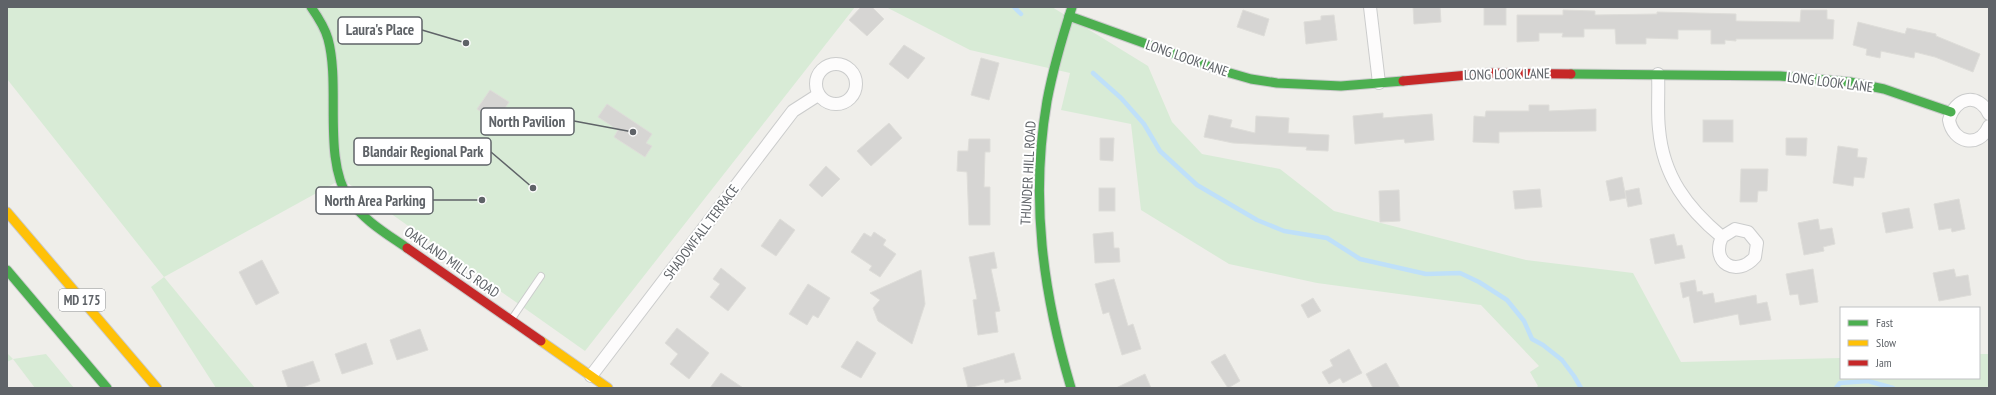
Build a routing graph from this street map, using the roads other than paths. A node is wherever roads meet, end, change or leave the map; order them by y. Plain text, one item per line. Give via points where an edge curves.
1 (311, 7) edge
2 (1072, 7) edge
3 (1370, 7) edge
4 (1069, 16) junction
5 (1658, 74) junction
6 (1379, 83) junction
7 (818, 94) dead end
8 (1951, 112) junction
9 (1989, 114) edge
10 (1989, 126) edge
11 (7, 212) edge
12 (1722, 237) dead end
13 (7, 270) edge
14 (542, 276) dead end
15 (511, 320) junction
16 (591, 376) junction
17 (107, 388) edge
18 (157, 388) edge
19 (608, 388) edge
20 (1072, 388) edge

1 - 15 street, OAKLAND MILLS ROAD via 321,21 328,39 336,158 346,193 367,220
2 - 4 street, THUNDER HILL ROAD
3 - 6 street
4 - 6 street, LONG LOOK LANE via 1251,79 1341,86
4 - 20 street, THUNDER HILL ROAD via 1048,94 1043,125 1038,202 1048,298 1058,347
5 - 6 street, LONG LOOK LANE via 1490,73
5 - 8 street, LONG LOOK LANE via 1780,76 1850,82 1884,89
5 - 12 street via 1659,129 1668,169 1692,210
7 - 16 street, SHADOWFALL TERRACE via 793,111
8 - 9 street via 1960,102 1972,100 1985,107
8 - 10 street via 1950,127 1960,138 1974,140 1982,137
11 - 18 street, MD 175
13 - 17 street, MD 175
14 - 15 lane
15 - 16 street, OAKLAND MILLS ROAD
16 - 19 street, OAKLAND MILLS ROAD

